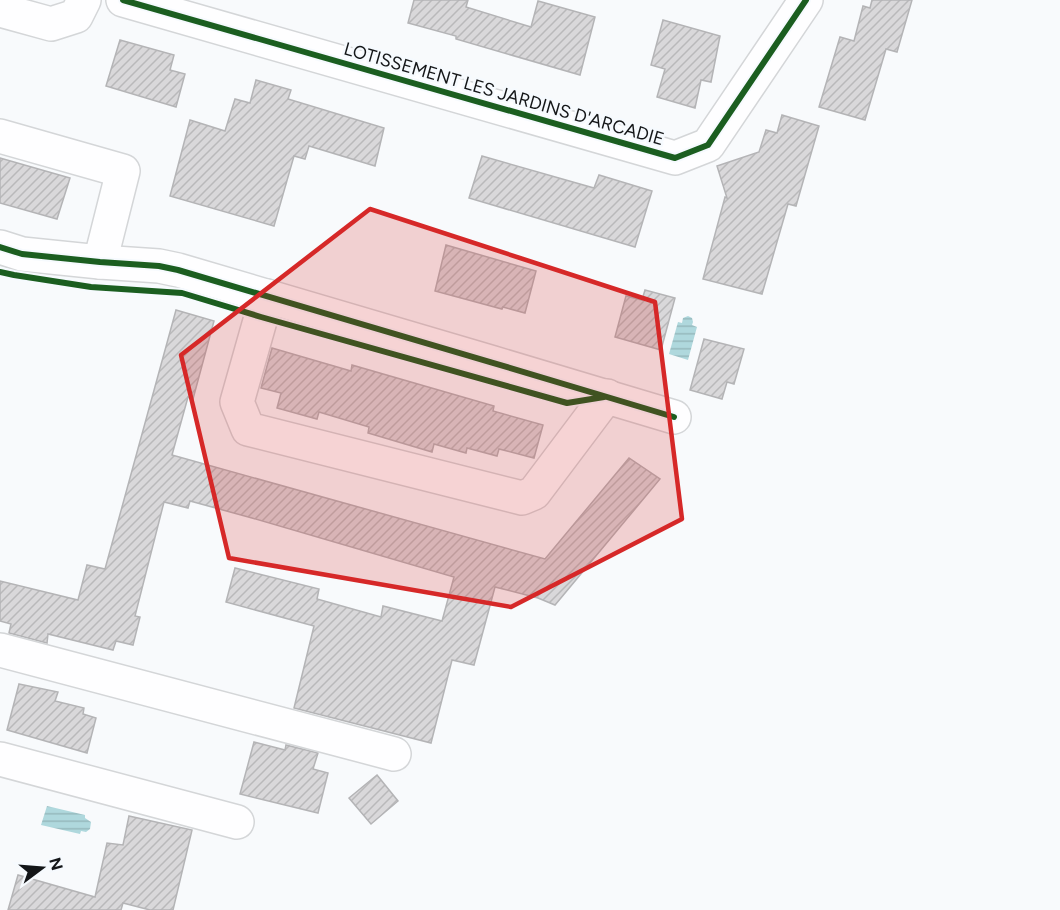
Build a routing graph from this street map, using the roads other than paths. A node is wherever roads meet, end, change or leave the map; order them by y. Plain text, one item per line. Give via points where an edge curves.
1 (84, 0) edge
2 (123, 0) edge
3 (806, 0) edge
4 (0, 10) edge
5 (0, 136) edge
6 (0, 247) edge
7 (100, 262) junction
8 (267, 296) junction
9 (607, 396) junction
10 (674, 417) dead end
11 (0, 650) edge
12 (394, 754) dead end
13 (0, 759) edge
14 (237, 822) dead end

1 - 4 street via 76,15 51,24
2 - 3 street, LOTISSEMENT LES JARDINS D'ARCADIE via 675,158 708,145
5 - 7 street via 123,171
6 - 7 street via 22,254
7 - 8 street via 159,266
8 - 9 street
8 - 9 street via 237,402 248,429 522,498 534,493
9 - 10 street
11 - 12 street
13 - 14 street

